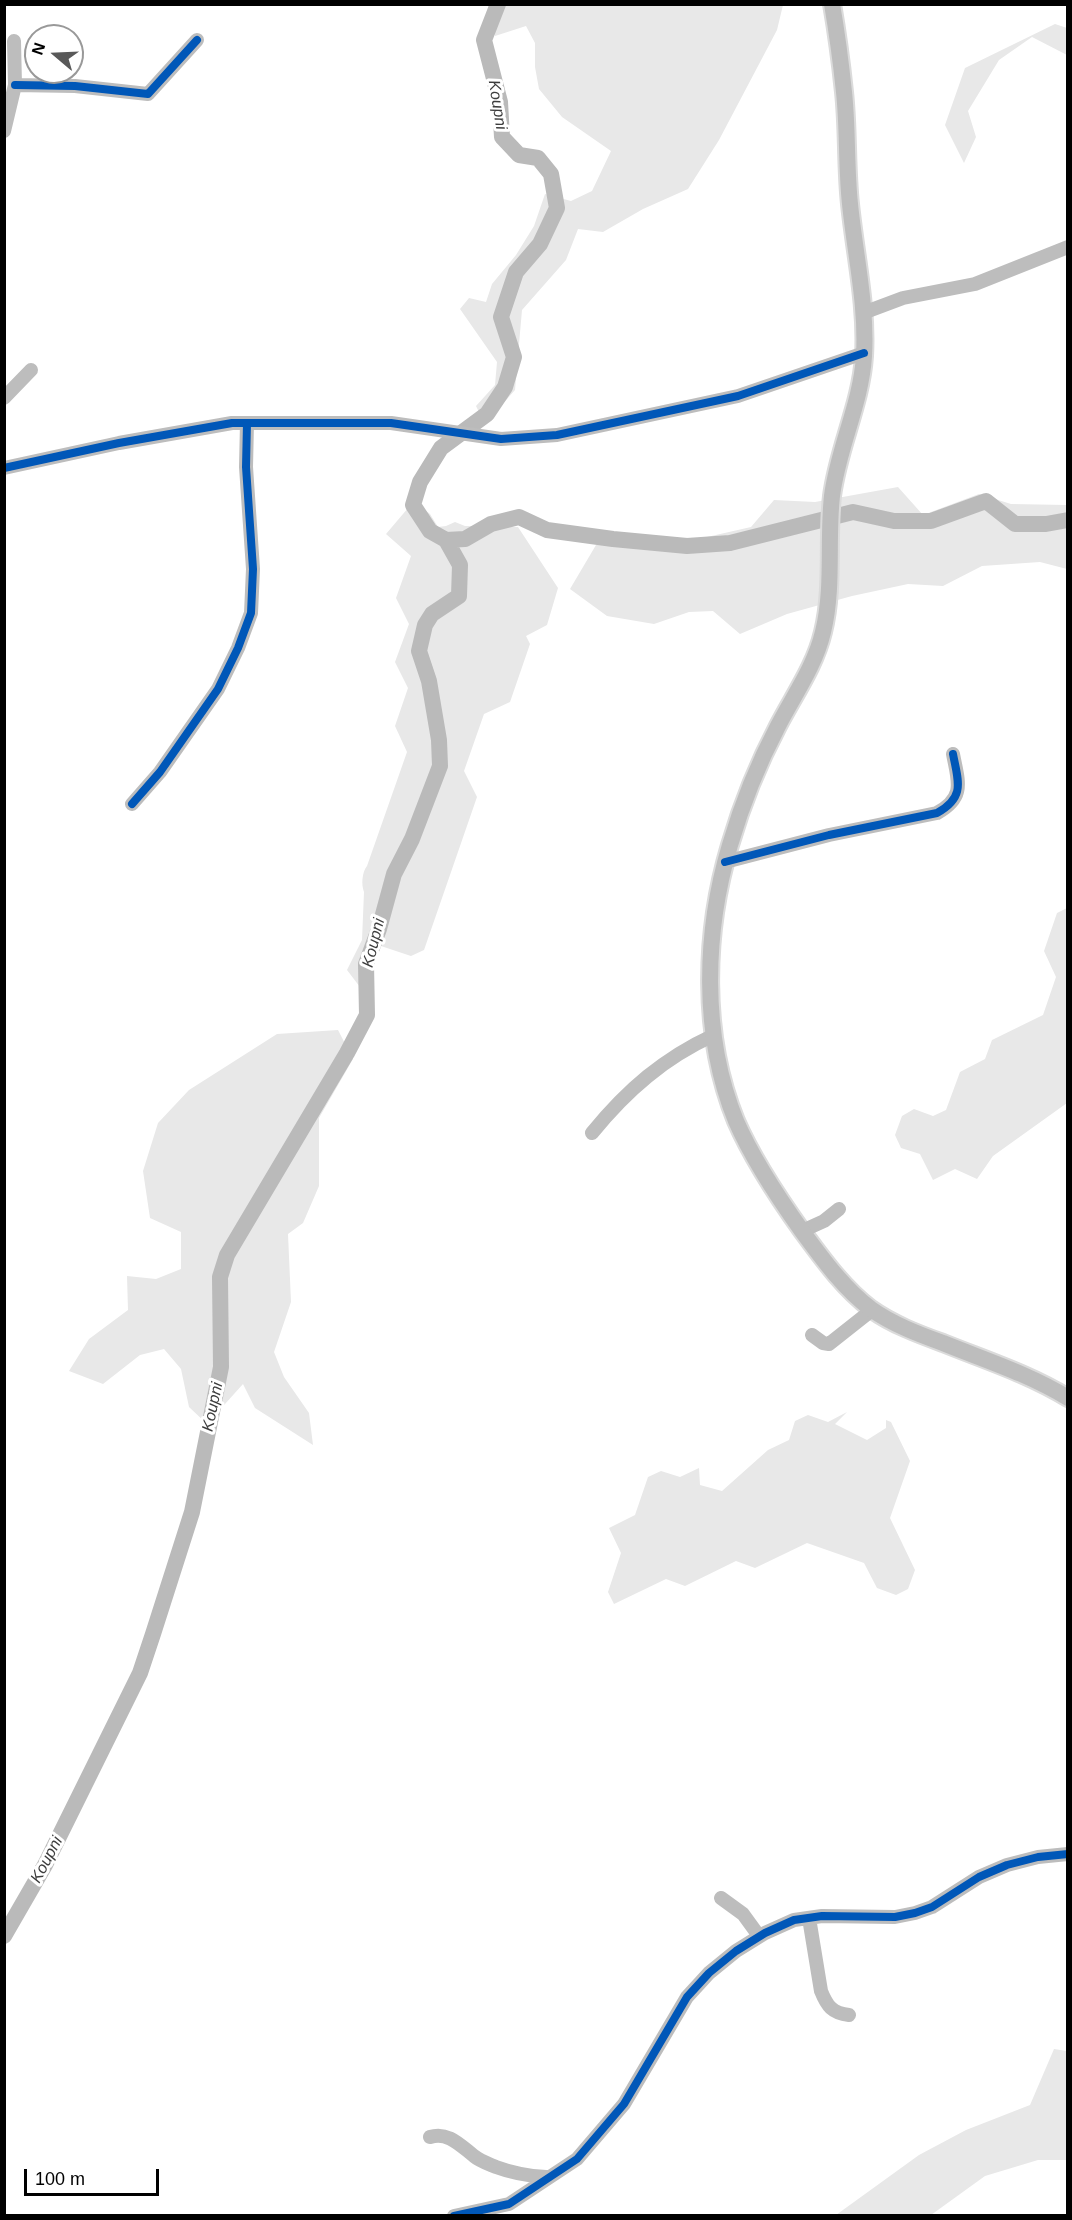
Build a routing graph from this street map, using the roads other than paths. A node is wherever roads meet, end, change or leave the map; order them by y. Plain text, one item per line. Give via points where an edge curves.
1 (832, 4) edge
2 (197, 40) dead end
3 (14, 41) dead end
4 (15, 85) junction
5 (4, 131) edge
6 (1068, 247) edge
7 (863, 313) junction
8 (864, 353) junction
9 (31, 370) dead end
10 (4, 398) edge
11 (247, 423) junction
12 (4, 468) edge
13 (953, 754) dead end
14 (132, 804) dead end
15 (725, 861) junction
16 (714, 1035) junction
17 (592, 1133) dead end
18 (839, 1209) dead end
19 (802, 1232) junction
20 (872, 1310) junction
21 (812, 1335) dead end
22 (1068, 1398) edge
23 (1068, 1854) edge
24 (721, 1898) dead end
25 (809, 1918) junction
26 (759, 1936) junction
27 (849, 2015) dead end
28 (430, 2137) dead end
29 (546, 2178) junction
30 (454, 2216) edge

1 - 7 main road via 844,92 847,169
2 - 4 street via 148,93
3 - 4 street
4 - 5 street
6 - 7 street via 975,284 903,298
7 - 8 main road
8 - 11 street via 738,396 530,438 501,439 391,423
8 - 15 main road via 862,375 836,468 823,633 763,756
9 - 10 street
11 - 12 street via 198,428
11 - 14 street via 252,613 218,689 160,772
13 - 15 street via 959,785 956,798 937,813
15 - 16 main road via 711,952
16 - 17 street via 630,1090
16 - 19 main road via 725,1090 737,1121 765,1177
18 - 19 street
19 - 20 main road via 837,1276
20 - 21 street via 828,1344
20 - 22 main road via 910,1331 1036,1381
23 - 25 street via 1007,1865 915,1913 895,1917
24 - 26 street via 743,1914
25 - 26 street via 794,1920
25 - 27 street via 825,2001 834,2012
26 - 29 street via 710,1973 687,1997 624,2104 577,2159
28 - 29 street via 441,2134 496,2167
29 - 30 street via 509,2204

